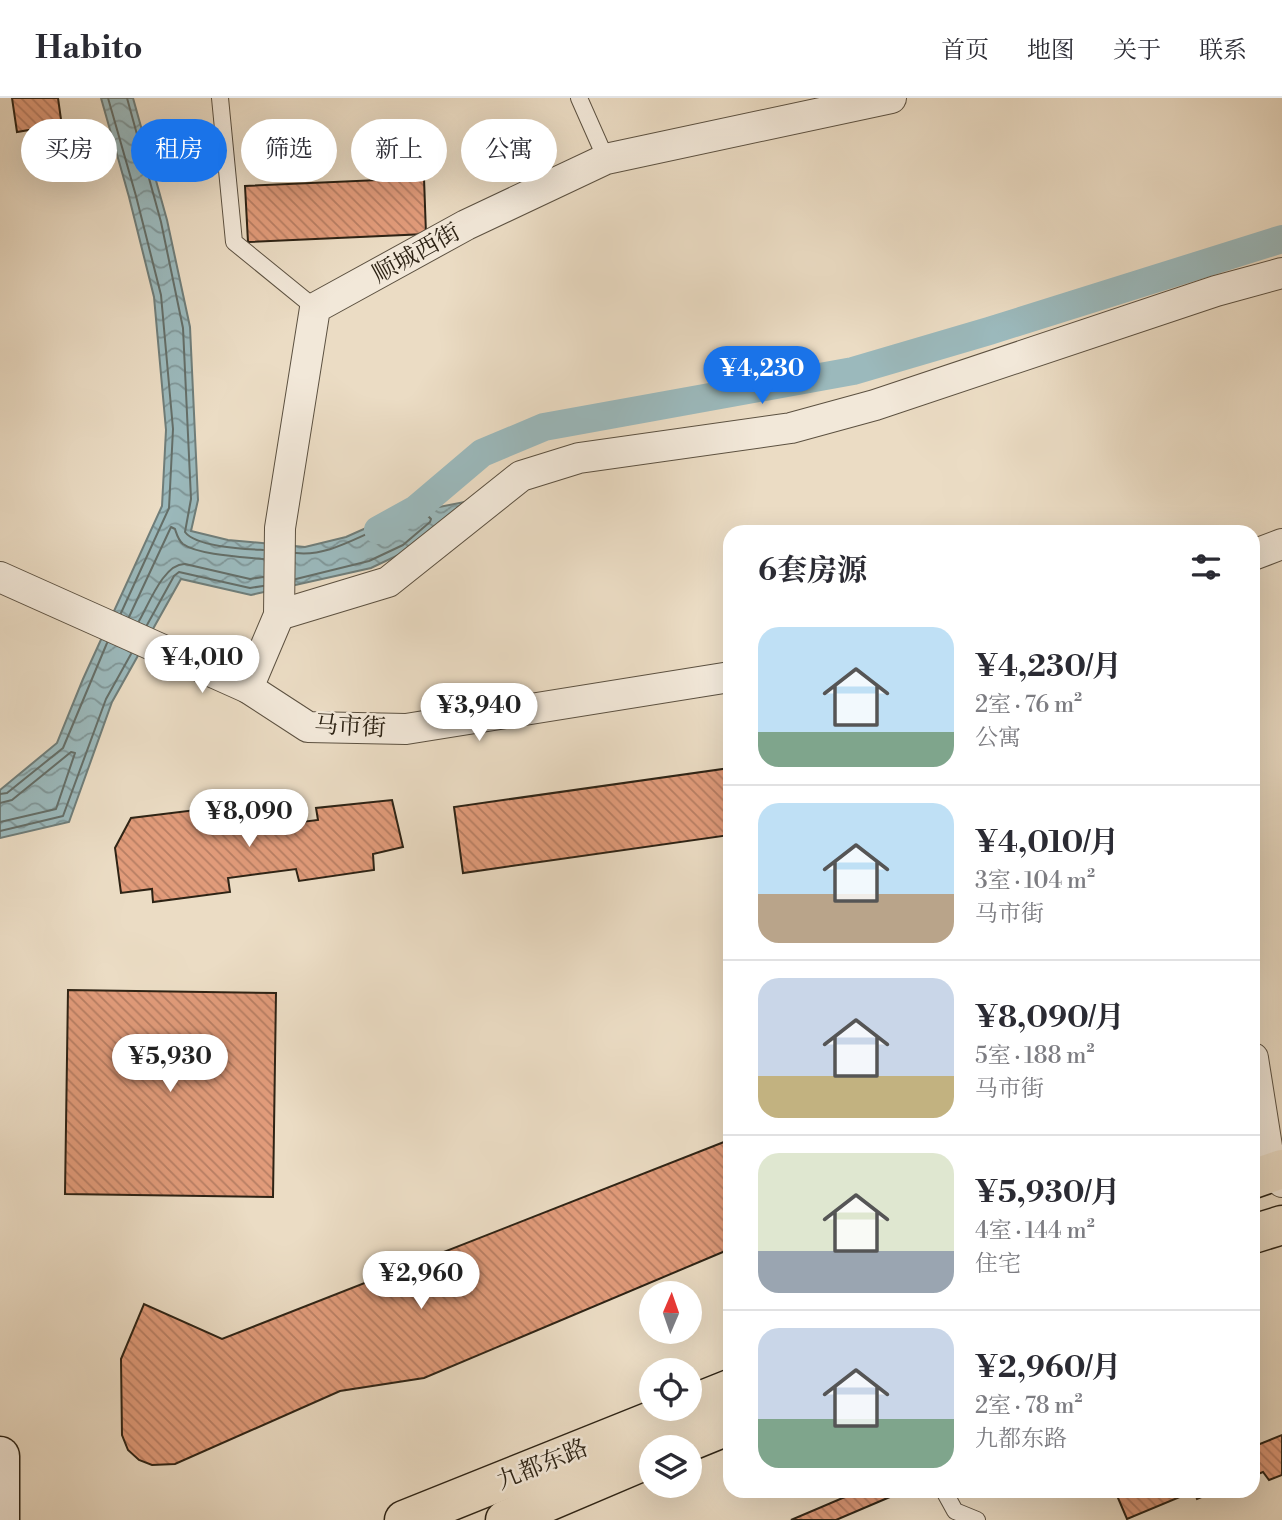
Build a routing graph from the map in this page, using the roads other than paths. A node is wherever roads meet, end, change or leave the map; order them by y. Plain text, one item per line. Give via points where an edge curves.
1 (220, 98) edge
2 (579, 98) edge
3 (891, 98) edge
4 (606, 159) junction
5 (1282, 273) edge
6 (315, 309) junction
7 (1282, 544) edge
8 (1260, 552) edge
9 (0, 577) edge
10 (279, 615) junction
11 (723, 678) edge
12 (248, 688) junction
13 (1260, 1101) edge
14 (1272, 1175) edge
15 (1282, 1225) edge
16 (1260, 1232) edge
17 (723, 1392) edge
18 (702, 1400) edge
19 (651, 1421) edge
20 (723, 1427) edge
21 (702, 1436) edge
22 (0, 1456) edge
23 (639, 1463) edge
24 (948, 1498) edge
25 (0, 1520) edge
26 (404, 1520) edge
27 (505, 1520) edge
28 (977, 1520) edge

1 - 6 lane via 234,242
2 - 4 lane
3 - 4 street, 顺城西街
4 - 6 street, 顺城西街 via 466,225
5 - 10 street via 791,428 579,458 521,476 388,582
6 - 10 street via 280,528
7 - 8 street
9 - 12 street, 马市街
10 - 12 street
11 - 12 street, 马市街 via 406,729 308,727
13 - 14 street
15 - 16 highway
17 - 18 highway
19 - 26 highway, 九都东路
20 - 21 highway
22 - 25 main road
23 - 27 highway, 九都东路
24 - 28 lane via 955,1511

